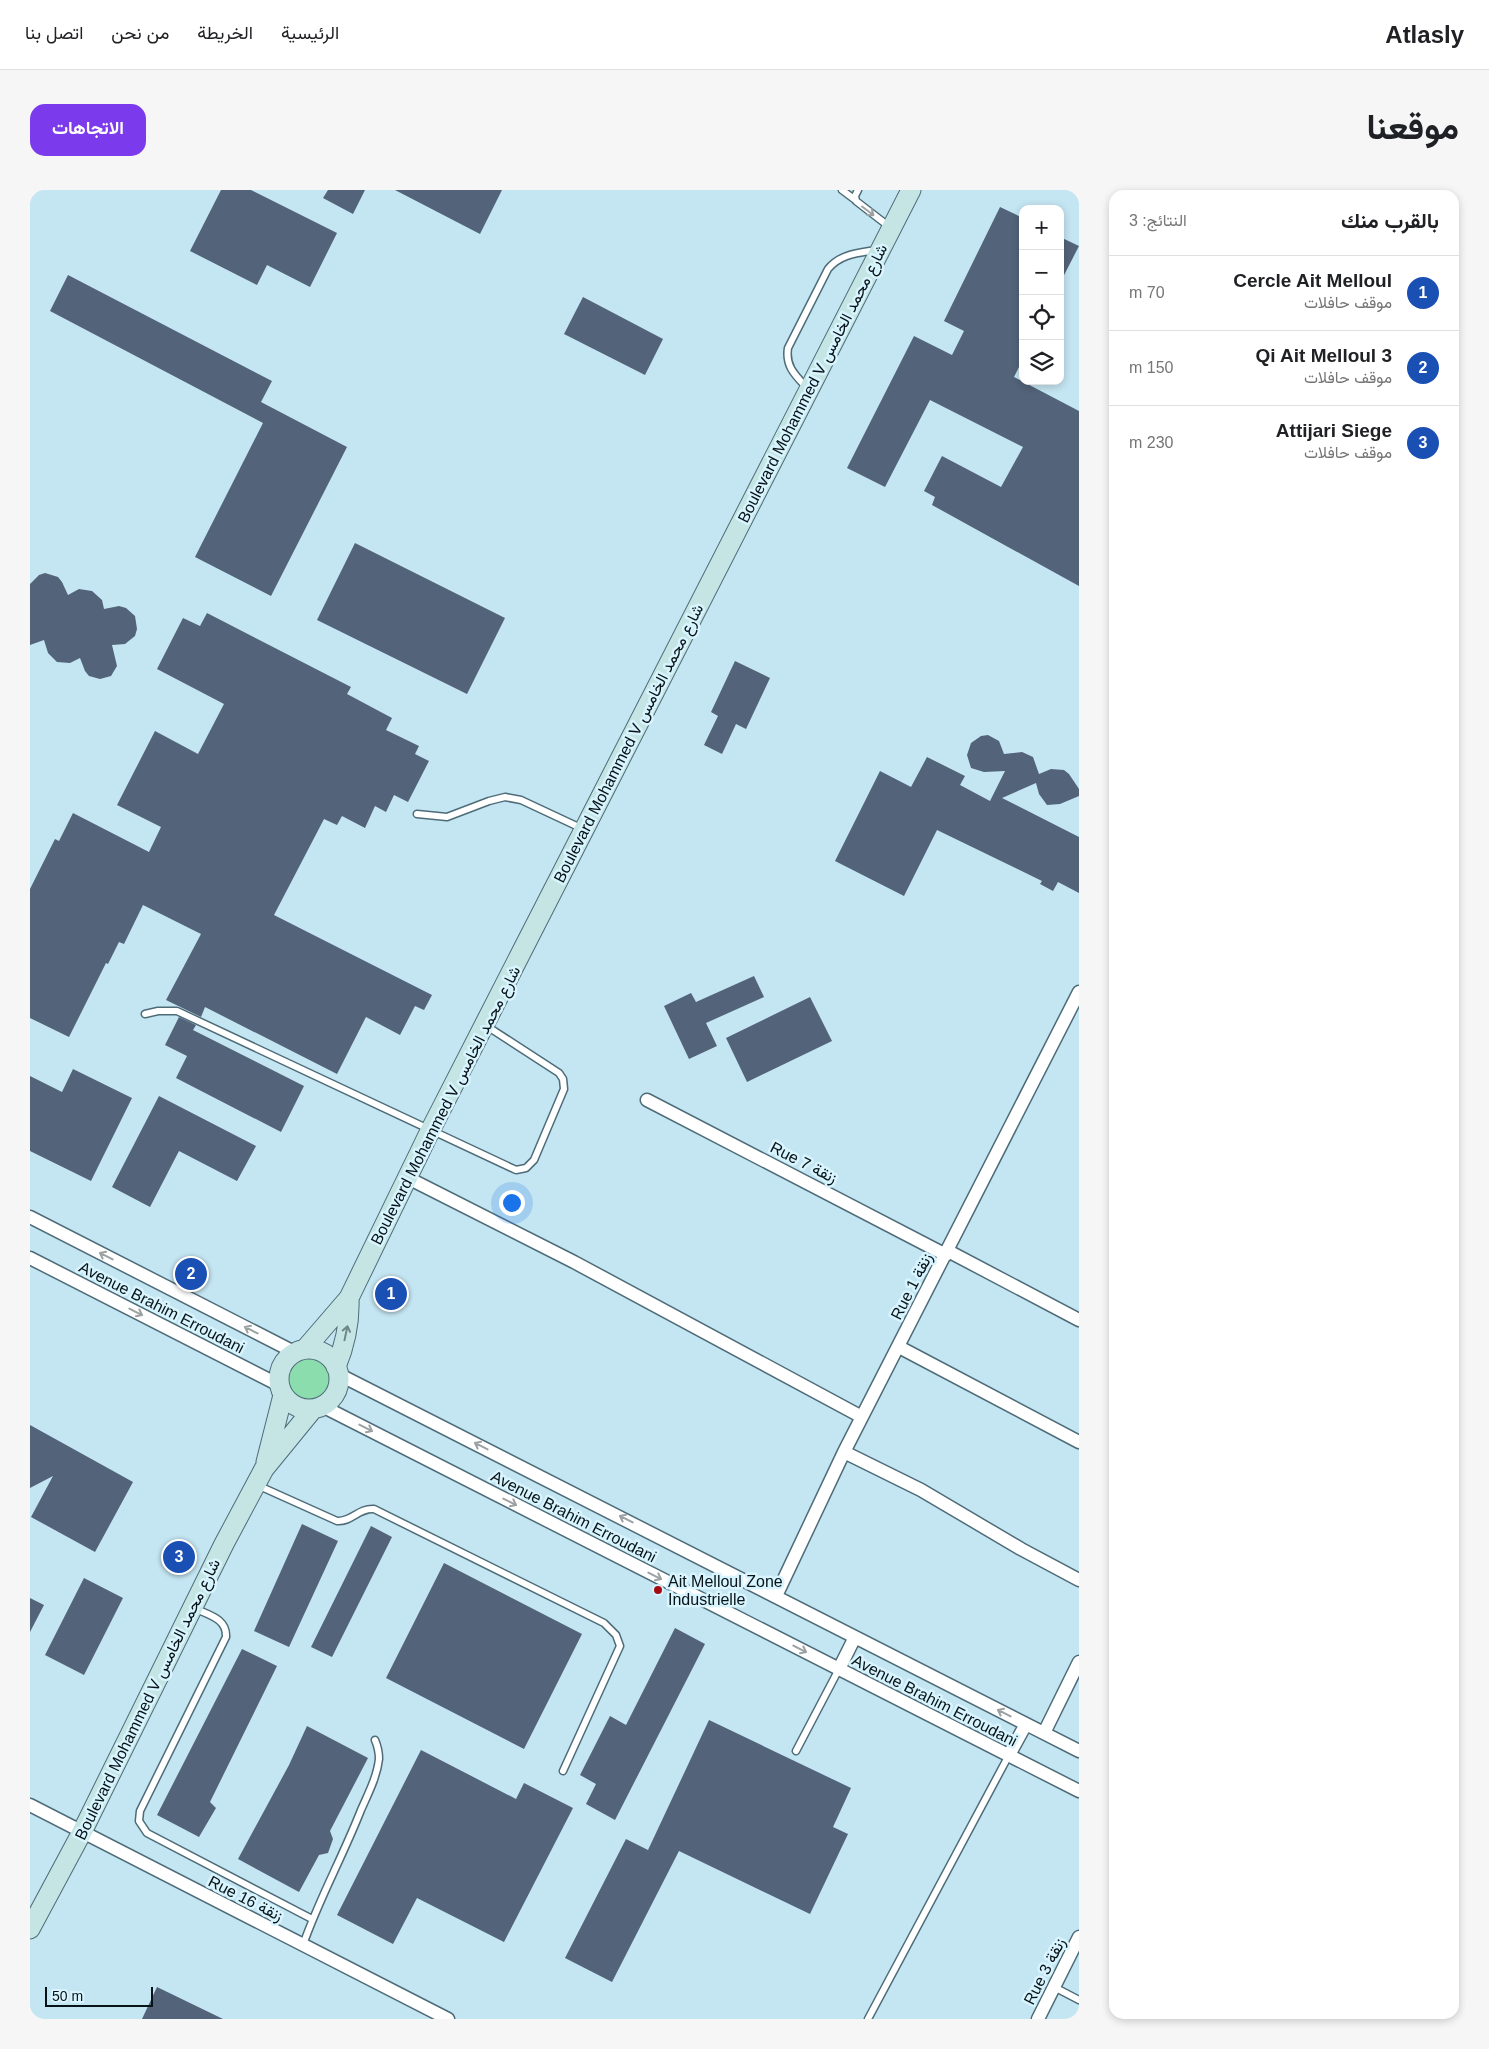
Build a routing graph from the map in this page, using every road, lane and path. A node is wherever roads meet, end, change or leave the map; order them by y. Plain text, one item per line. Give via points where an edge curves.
1 (842, 190) edge
2 (858, 190) edge
3 (911, 190) edge
4 (854, 199) junction
5 (891, 228) junction
6 (880, 250) junction
7 (809, 389) junction
8 (417, 814) dead end
9 (584, 829) junction
10 (1079, 992) edge
11 (144, 1014) dead end
12 (485, 1024) junction
13 (647, 1100) dead end
14 (431, 1129) junction
15 (408, 1178) junction
16 (30, 1217) edge
17 (947, 1253) junction
18 (30, 1258) edge
19 (349, 1298) junction
20 (1079, 1320) edge
21 (899, 1347) junction
22 (300, 1350) junction
23 (337, 1370) junction
24 (281, 1390) junction
25 (318, 1407) junction
26 (862, 1417) junction
27 (1079, 1442) edge
28 (844, 1452) junction
29 (260, 1477) junction
30 (1079, 1580) edge
31 (776, 1596) junction
32 (193, 1607) junction
33 (855, 1637) junction
34 (1079, 1662) edge
35 (838, 1669) junction
36 (1026, 1724) junction
37 (1044, 1733) junction
38 (375, 1740) dead end
39 (796, 1751) dead end
40 (1079, 1751) edge
41 (1008, 1755) junction
42 (563, 1772) dead end
43 (1079, 1791) edge
44 (30, 1805) edge
45 (82, 1832) junction
46 (312, 1919) junction
47 (30, 1929) edge
48 (1079, 1937) edge
49 (303, 1945) junction
50 (1054, 1987) junction
51 (1079, 2000) edge
52 (448, 2019) edge
53 (868, 2019) edge
54 (1038, 2019) edge

1 - 4 lane
2 - 4 lane
3 - 5 main road, Boulevard Mohammed V شارع محمد الخامس
4 -> 5 lane
5 - 6 main road, Boulevard Mohammed V شارع محمد الخامس
6 - 7 main road, Boulevard Mohammed V شارع محمد الخامس
6 - 7 lane via 845,256 828,269 788,348 790,368
7 - 9 main road, Boulevard Mohammed V شارع محمد الخامس
8 - 9 lane via 447,817 505,797 521,800
9 - 12 main road, Boulevard Mohammed V شارع محمد الخامس
10 - 17 street, Rue 1 زنقة
11 - 14 lane via 177,1011
12 - 14 main road, Boulevard Mohammed V شارع محمد الخامس
12 - 14 lane via 559,1073 563,1079 564,1089 534,1160 526,1168 516,1170
13 - 17 street, Rue 7 زنقة
14 - 15 main road, Boulevard Mohammed V شارع محمد الخامس
15 - 19 main road, Boulevard Mohammed V شارع محمد الخامس
15 - 26 street via 574,1262
22 -> 16 street, Avenue Brahim Erroudani
17 - 20 street, Rue 7 زنقة
17 - 21 street, Rue 1 زنقة
18 -> 24 street, Avenue Brahim Erroudani
19 - 22 main road, Boulevard Mohammed V شارع محمد الخامس
23 -> 19 main road, Boulevard Mohammed V شارع محمد الخامس via 350,1315
21 - 26 street, Rue 1 زنقة
21 - 27 street
22 - 23 main road via 315,1349 324,1353
22 - 24 main road via 286,1358 281,1366 278,1376
23 - 25 main road via 335,1393
31 -> 23 street, Avenue Brahim Erroudani
24 - 25 main road via 296,1406
24 - 29 main road, Boulevard Mohammed V شارع محمد الخامس
25 - 29 main road, Boulevard Mohammed V شارع محمد الخامس
25 -> 35 street, Avenue Brahim Erroudani
26 - 28 street, Rue 1 زنقة
28 - 30 street via 921,1490
28 - 31 street, Rue 1 زنقة
29 - 32 main road, Boulevard Mohammed V شارع محمد الخامس
29 - 42 lane via 337,1521 349,1520 366,1508 374,1509 604,1623 616,1634 620,1646
31 - 33 street, Avenue Brahim Erroudani
32 - 45 main road, Boulevard Mohammed V شارع محمد الخامس
32 - 46 lane via 220,1620 226,1637 140,1811 139,1821 147,1832
33 - 35 street
36 -> 33 street, Avenue Brahim Erroudani
34 - 37 street
35 - 39 lane
35 - 41 street, Avenue Brahim Erroudani
36 - 37 street, Avenue Brahim Erroudani
36 - 41 street
37 - 40 street, Avenue Brahim Erroudani
38 - 46 lane via 379,1761 373,1783
41 - 43 street, Avenue Brahim Erroudani
41 - 53 lane
44 - 45 street, Rue 16 زنقة
45 - 47 main road, Boulevard Mohammed V شارع محمد الخامس
45 - 49 street, Rue 16 زنقة
46 - 49 lane
48 - 50 street, Rue 3 زنقة
49 - 52 street, Rue 16 زنقة
50 - 51 lane
50 - 54 street, Rue 3 زنقة

